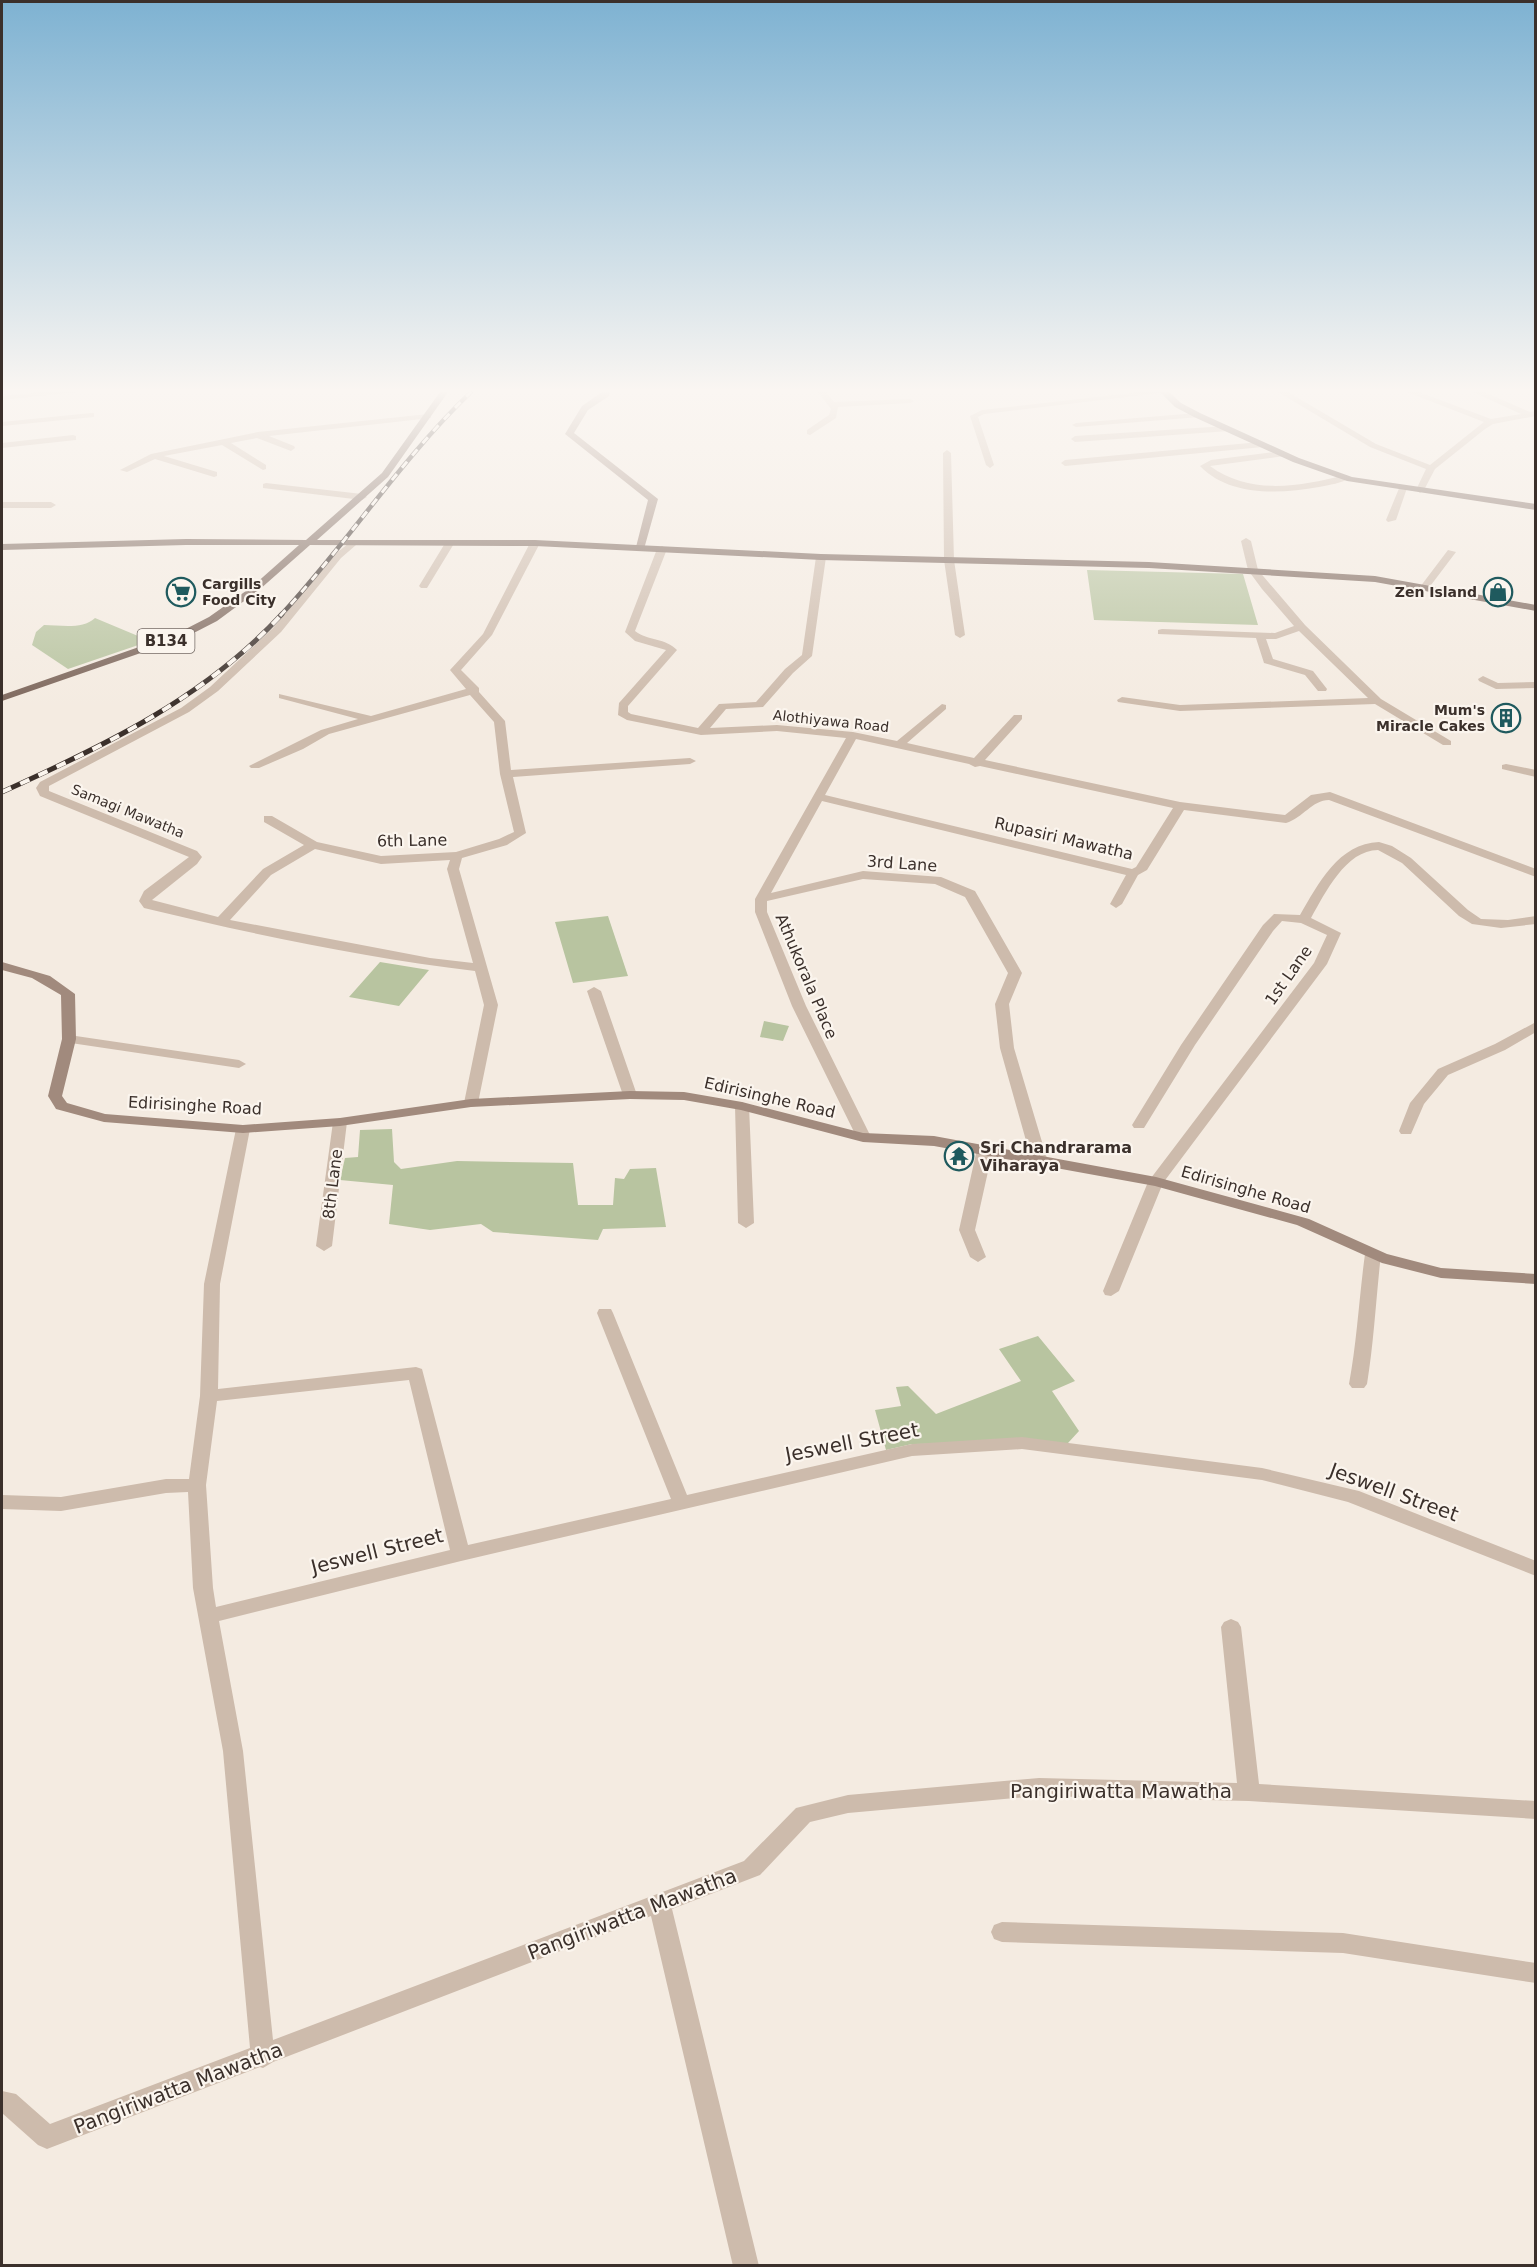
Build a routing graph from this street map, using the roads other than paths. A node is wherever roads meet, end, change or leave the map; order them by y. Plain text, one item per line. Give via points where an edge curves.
1 (360, 498) edge
2 (650, 498) edge
3 (948, 498) edge
4 (1399, 498) edge
5 (1476, 498) edge
6 (2, 505) edge
7 (51, 505) dead end
8 (1535, 506) edge
9 (1391, 520) dead end
10 (1246, 541) dead end
11 (450, 542) junction
12 (308, 543) junction
13 (353, 543) junction
14 (535, 543) junction
15 (2, 547) edge
16 (641, 548) junction
17 (662, 549) junction
18 (1451, 552) dead end
19 (820, 557) junction
20 (949, 560) junction
21 (1253, 570) junction
22 (424, 586) dead end
23 (1425, 586) junction
24 (1535, 607) edge
25 (1301, 627) junction
26 (1162, 632) dead end
27 (960, 635) dead end
28 (1260, 636) junction
29 (1483, 679) dead end
30 (1536, 685) edge
31 (1322, 689) dead end
32 (475, 690) junction
33 (283, 696) dead end
34 (2, 698) edge
35 (1122, 700) dead end
36 (1377, 701) junction
37 (942, 707) dead end
38 (1018, 717) dead end
39 (373, 720) junction
40 (701, 732) junction
41 (853, 735) junction
42 (1447, 743) dead end
43 (900, 744) junction
44 (690, 761) dead end
45 (975, 764) junction
46 (255, 766) dead end
47 (1506, 767) dead end
48 (506, 774) junction
49 (1536, 774) edge
50 (818, 797) junction
51 (1180, 806) junction
52 (268, 819) dead end
53 (313, 846) junction
54 (457, 856) junction
55 (1133, 873) junction
56 (1536, 873) edge
57 (761, 899) junction
58 (1116, 904) dead end
59 (1304, 919) junction
60 (1536, 920) edge
61 (221, 922) junction
62 (2, 966) edge
63 (480, 968) junction
64 (594, 991) dead end
65 (1536, 1026) edge
66 (69, 1039) junction
67 (239, 1064) dead end
68 (630, 1095) junction
69 (471, 1103) junction
70 (742, 1106) junction
71 (340, 1122) junction
72 (1139, 1125) dead end
73 (243, 1129) junction
74 (1406, 1131) dead end
75 (863, 1137) junction
76 (985, 1149) junction
77 (1040, 1162) junction
78 (1156, 1182) junction
79 (746, 1223) dead end
80 (324, 1246) dead end
81 (1373, 1254) junction
82 (978, 1257) dead end
83 (1536, 1279) edge
84 (1111, 1292) dead end
85 (605, 1313) dead end
86 (1358, 1384) dead end
87 (209, 1396) junction
88 (197, 1485) junction
89 (2, 1502) edge
90 (681, 1502) junction
91 (461, 1554) junction
92 (1536, 1569) edge
93 (210, 1616) junction
94 (1231, 1627) dead end
95 (1249, 1792) junction
96 (1536, 1810) edge
97 (659, 1902) junction
98 (1002, 1932) dead end
99 (1536, 1973) edge
100 (263, 2057) junction
101 (2, 2102) edge
102 (746, 2265) edge

1 - 12 main road
2 - 16 main road via 653,500
3 - 20 street
4 - 9 street
5 - 8 main road
6 - 7 street
10 - 21 street
11 - 13 main road
11 - 14 main road
11 - 22 street
12 - 13 main road
12 - 15 main road
12 - 34 main road, B134 via 256,588 213,619 180,636
13 - 61 street, Samagi Mawatha via 277,630 214,689 186,710 42,788 44,793 193,854 193,861 145,901
14 - 16 main road
14 - 32 street via 487,635 455,669 460,679
16 - 17 main road
17 - 19 main road
17 - 40 street, Alothiyawa Road via 630,632 672,650 623,705 622,713
18 - 23 street
19 - 20 main road
19 - 40 street via 807,656 759,705 723,706
20 - 21 main road
20 - 27 street
21 - 23 main road
21 - 25 street
23 - 24 main road
25 - 28 street via 1287,634
25 - 36 street
26 - 28 street
28 - 31 street via 1268,661 1310,673
29 - 30 street via 1496,686
32 - 39 street
32 - 48 street via 499,721
33 - 39 street
35 - 36 street via 1180,708
36 - 42 street
37 - 43 street
38 - 45 street
39 - 46 street via 325,732
40 - 41 street, Alothiyawa Road via 777,728
41 - 43 street, Alothiyawa Road
41 - 50 street, Athukorala Place
43 - 45 street, Alothiyawa Road
44 - 48 street
45 - 51 street, Alothiyawa Road
47 - 49 street
48 - 54 street, 6th Lane via 520,833
50 - 55 street, Rupasiri Mawatha
50 - 57 street, Athukorala Place
51 - 55 street, Rupasiri Mawatha via 1141,870
51 - 56 street via 1286,819 1300,814 1310,799 1330,796
52 - 53 street, 6th Lane
53 - 54 street, 6th Lane via 381,860
53 - 61 street via 267,872
54 - 63 street via 453,869
55 - 58 street
57 - 75 street, Athukorala Place via 761,912 799,1006
57 - 77 street, 3rd Lane via 863,875 937,880 970,894 1015,973 1002,1004 1007,1048
59 - 60 street, 1st Lane via 1333,872 1363,847 1371,845 1385,848 1413,868 1479,923 1519,924
59 - 72 street via 1279,917 1268,928
59 - 78 street, 1st Lane via 1334,933 1320,964
61 - 63 street, Samagi Mawatha
62 - 66 main road, Edirisinghe Road via 53,980 68,994
63 - 69 street via 491,1005
64 - 68 street
65 - 74 street via 1443,1072 1418,1103
66 - 67 street
66 - 73 main road, Edirisinghe Road via 55,1096 61,1106 104,1118
68 - 69 main road, Edirisinghe Road
68 - 70 main road, Edirisinghe Road via 684,1096
69 - 71 main road, Edirisinghe Road
70 - 75 main road, Edirisinghe Road
70 - 79 street
71 - 73 main road, Edirisinghe Road
71 - 80 street, 8th Lane
73 - 87 street via 212,1284
75 - 76 main road, Edirisinghe Road
76 - 77 main road, Edirisinghe Road
76 - 82 street via 967,1230
77 - 78 main road, Edirisinghe Road
78 - 81 main road, Edirisinghe Road via 1303,1222
78 - 84 street
81 - 83 main road, Edirisinghe Road via 1441,1273
81 - 86 street
85 - 90 street
87 - 88 street
87 - 91 street via 416,1373
88 - 89 street via 166,1486 61,1504
88 - 93 street via 203,1588
90 - 91 street, Jeswell Street
90 - 92 street, Jeswell Street via 912,1450 1022,1443 1262,1474 1352,1496
91 - 93 street, Jeswell Street
93 - 100 street via 233,1750
94 - 95 street
95 - 96 street, Pangiriwatta Mawatha
95 - 97 street, Pangiriwatta Mawatha via 1039,1786 848,1804 804,1814 752,1868
97 - 100 street, Pangiriwatta Mawatha
97 - 102 street
98 - 99 street via 1343,1943
100 - 101 street, Pangiriwatta Mawatha via 47,2137 7,2102

